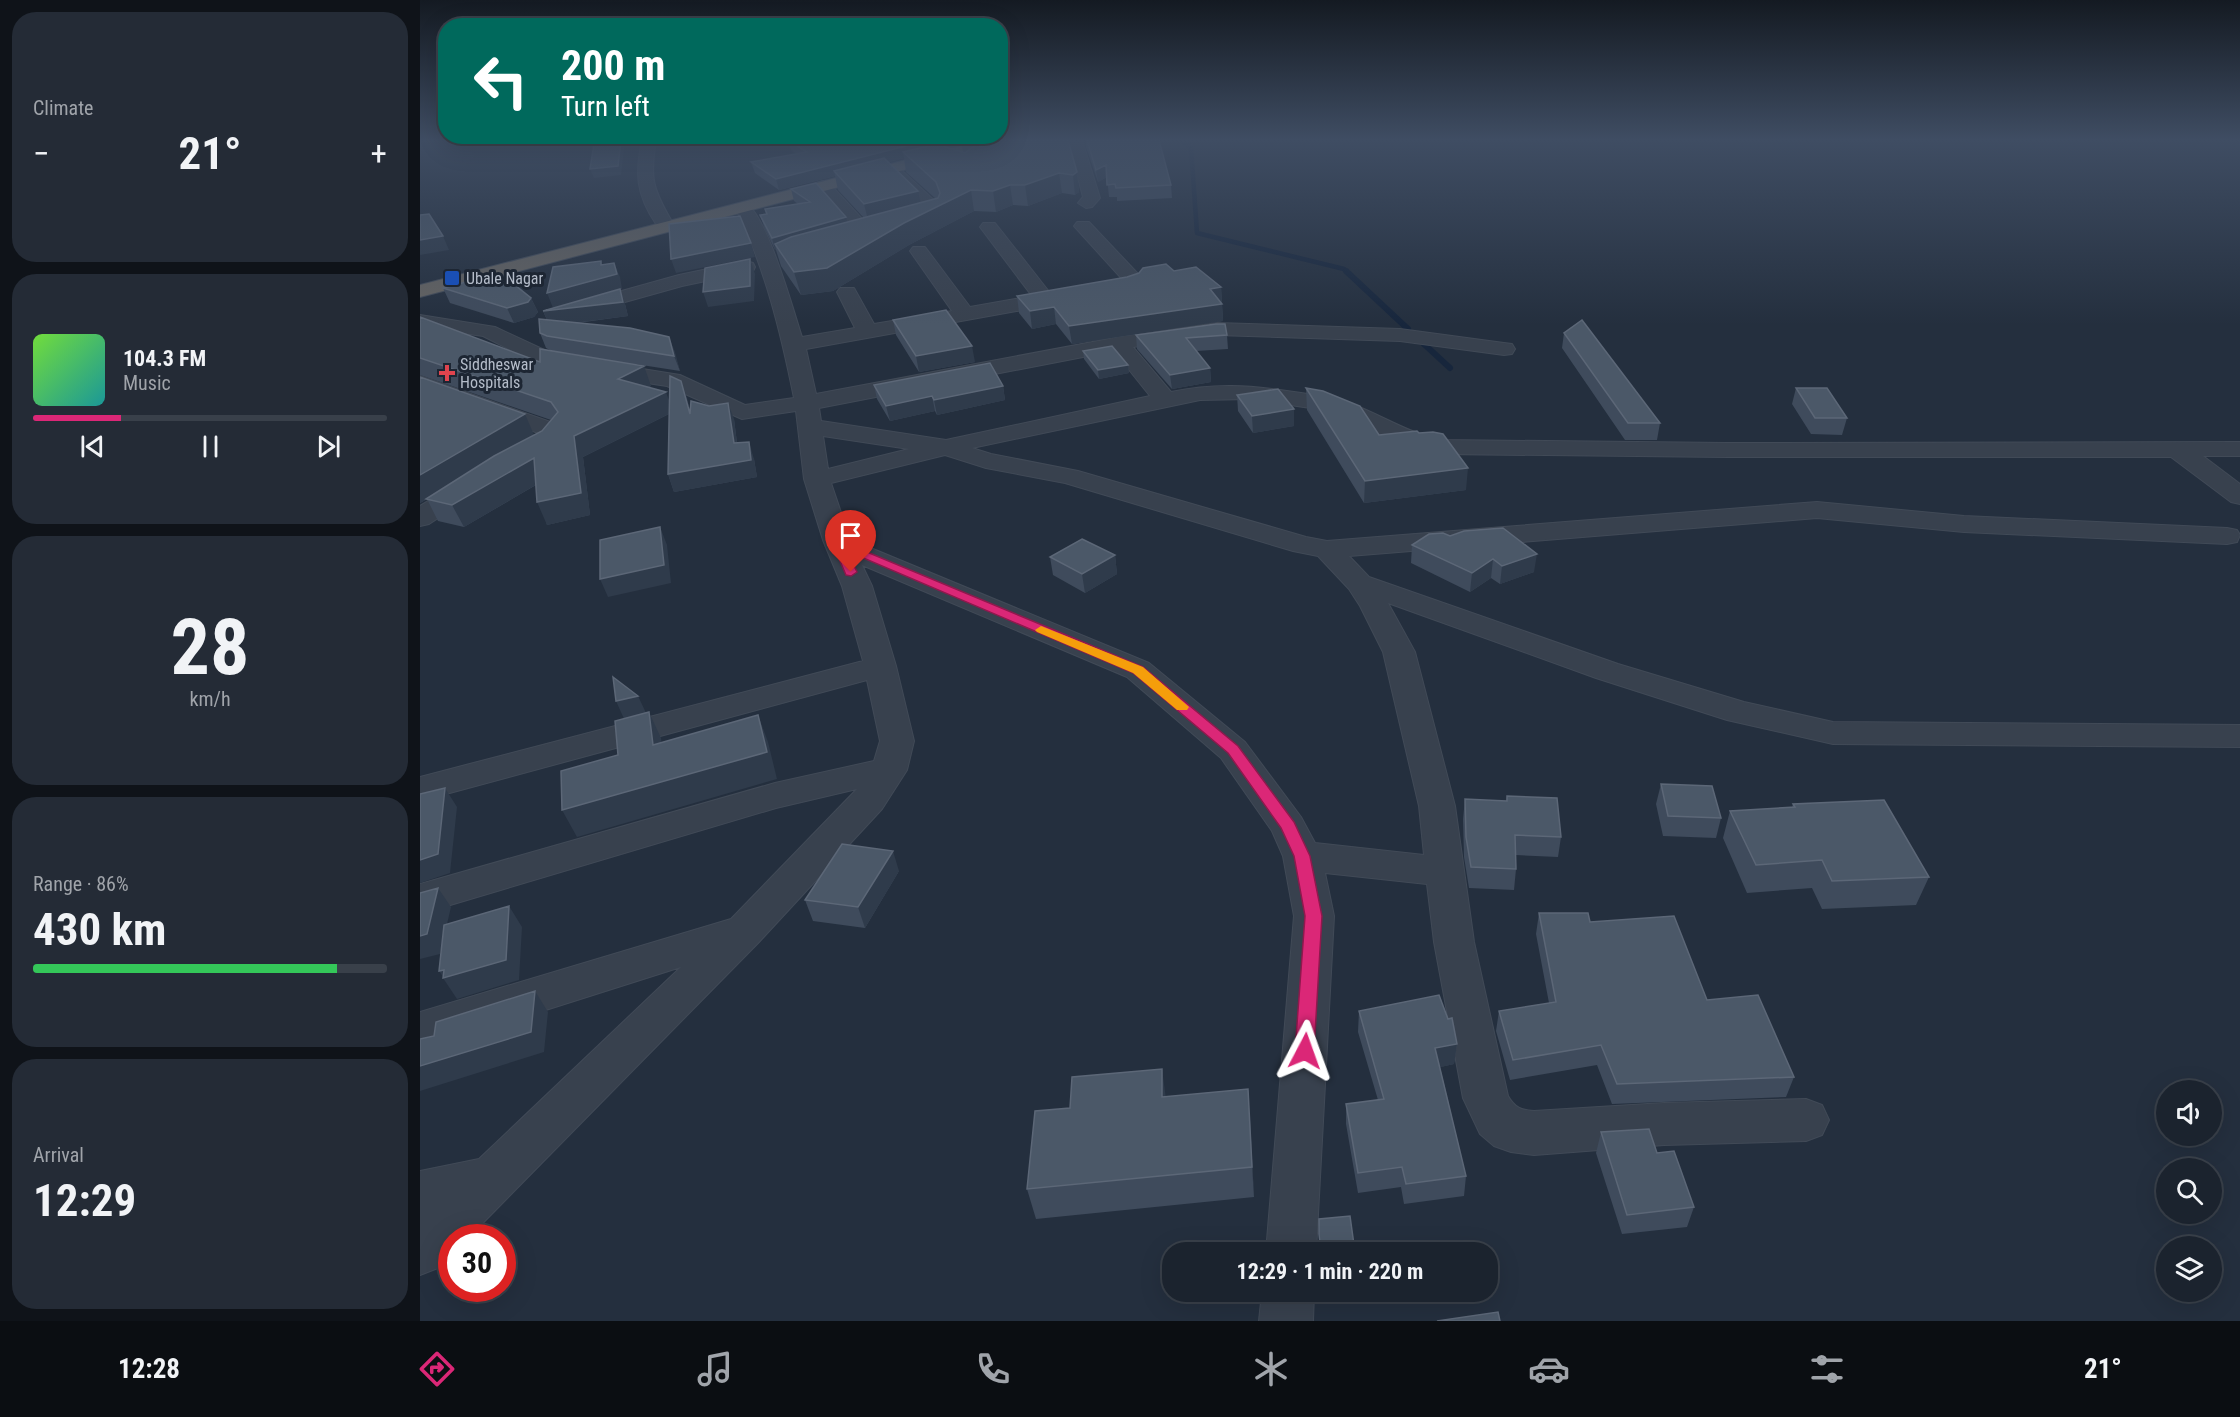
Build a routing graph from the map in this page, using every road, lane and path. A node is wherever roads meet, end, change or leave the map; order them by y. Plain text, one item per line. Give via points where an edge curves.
1 (652, 202) edge
2 (734, 202) edge
3 (763, 202) edge
4 (833, 202) edge
5 (919, 202) edge
6 (743, 207) junction
7 (929, 213) edge
8 (662, 220) junction
9 (1083, 225) dead end
10 (989, 227) dead end
11 (879, 229) edge
12 (919, 251) dead end
13 (774, 260) junction
14 (420, 281) edge
15 (420, 291) edge
16 (848, 292) dead end
17 (1045, 300) junction
18 (567, 312) edge
19 (964, 315) junction
20 (420, 321) edge
21 (868, 332) junction
22 (1119, 343) junction
23 (794, 345) junction
24 (1504, 349) dead end
25 (420, 383) edge
26 (1165, 400) junction
27 (809, 415) junction
28 (947, 447) junction
29 (2240, 449) edge
30 (2178, 450) junction
31 (817, 478) junction
32 (2240, 496) edge
33 (420, 518) edge
34 (2228, 536) dead end
35 (837, 540) junction
36 (1327, 549) junction
37 (1359, 583) junction
38 (880, 666) junction
39 (2240, 736) edge
40 (890, 771) junction
41 (420, 789) edge
42 (1302, 856) junction
43 (1445, 872) junction
44 (420, 899) edge
45 (745, 931) junction
46 (420, 1031) edge
47 (1806, 1120) dead end
48 (491, 1180) junction
49 (420, 1194) edge
50 (1291, 1242) edge
51 (420, 1250) edge
52 (1287, 1302) edge
53 (1286, 1321) edge

1 - 8 street
2 - 8 highway
3 - 6 highway
4 - 11 street via 852,232
5 - 7 street
6 - 13 street
6 - 15 highway
8 - 14 highway
9 - 17 street via 1133,282
10 - 17 street
12 - 19 street
13 - 18 street
13 - 23 street
16 - 21 street
17 - 19 street
19 - 21 street
20 - 27 street via 488,331 567,364 672,380 742,412
21 - 23 street
22 - 24 street via 1244,328 1400,335
22 - 26 street
22 - 27 street
23 - 27 street
25 - 33 street via 551,429 553,434
26 - 28 street
26 - 30 street via 1226,390 1328,404 1412,441 1442,447
27 - 28 street
27 - 31 street
28 - 31 street
28 - 36 street via 986,461 1069,476
29 - 30 street
30 - 32 street
31 - 35 street
34 - 36 street via 1964,524 1817,510
35 - 38 street via 857,586
35 - 42 street via 863,555 1138,670 1233,750 1288,826
36 - 37 street
37 - 39 street via 1607,671 1739,712 1833,733
37 - 43 street via 1399,652 1437,806
38 - 40 street via 897,741
38 - 41 street
40 - 44 street via 774,795
40 - 45 street via 870,800
42 - 43 street
42 - 50 street via 1314,916
43 - 47 street via 1454,942 1486,1098 1496,1119 1511,1131
45 - 46 street
45 - 48 street
48 - 49 street
48 - 51 street
52 - 53 street

